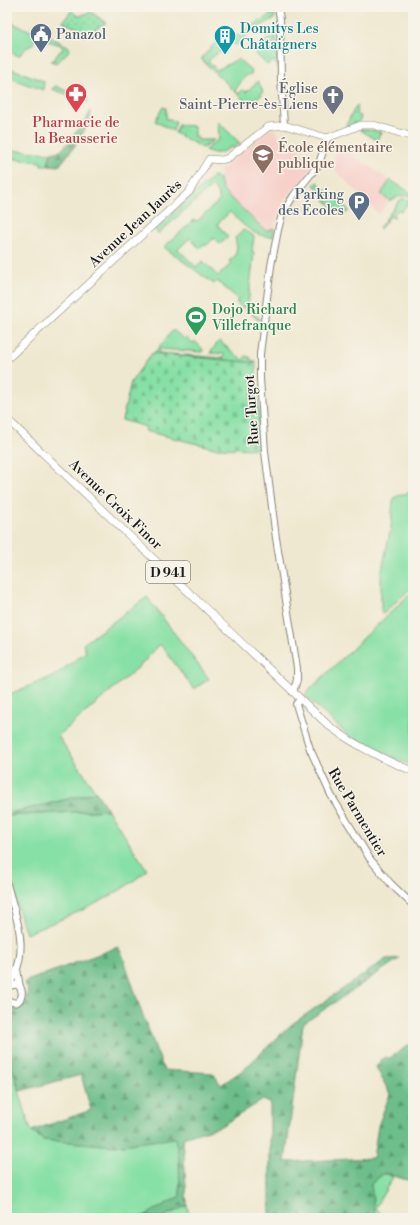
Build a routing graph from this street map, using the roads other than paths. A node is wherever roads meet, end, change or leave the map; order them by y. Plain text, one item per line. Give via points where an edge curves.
1 (278, 7) edge
2 (284, 125) junction
3 (413, 137) edge
4 (326, 138) junction
5 (7, 359) edge
6 (7, 419) edge
7 (293, 692) junction
8 (300, 698) junction
9 (413, 771) edge
10 (7, 884) edge
11 (413, 905) edge
12 (17, 969) junction
13 (8, 987) edge
14 (20, 988) junction
15 (7, 999) edge

1 - 2 street
2 - 4 main road
2 - 5 main road, Avenue Jean Jaurès via 268,127 228,158 209,159 189,192 181,200
3 - 4 main road via 384,128 361,125
4 - 7 street, Rue Turgot via 319,164 282,214 271,266 260,354 265,452 297,668
6 - 7 main road, Avenue Croix Finor / D 941
7 - 8 main road, D 941
8 - 9 main road, D 941 via 329,726 347,739
8 - 11 street, Rue Parmentier via 296,704 297,712 331,795 370,859
10 - 12 street via 21,938
12 - 13 street
12 - 14 street
13 - 14 street via 16,985
14 - 15 street via 20,1000 12,1002

